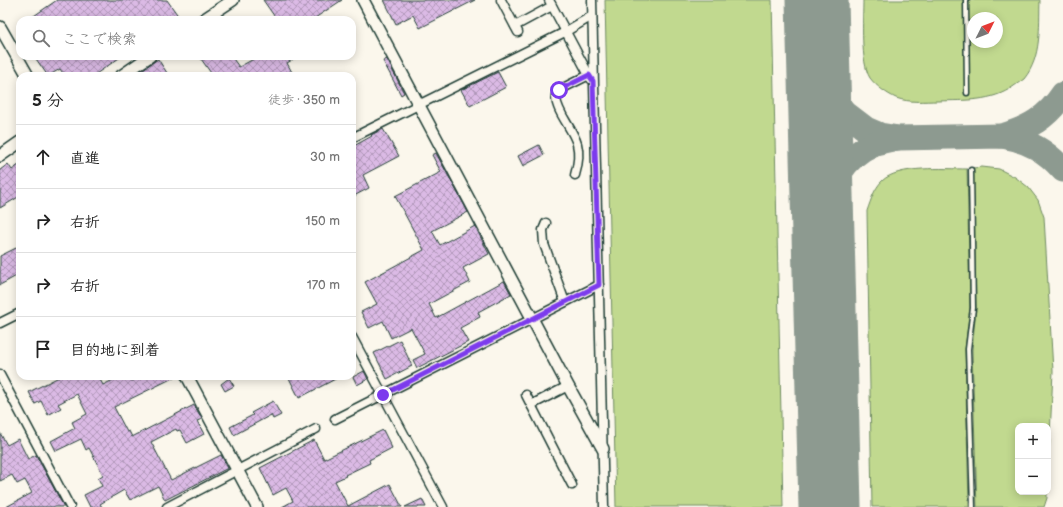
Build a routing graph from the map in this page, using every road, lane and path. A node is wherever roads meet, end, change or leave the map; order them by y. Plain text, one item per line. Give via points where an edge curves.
1 (232, 0) edge
2 (363, 0) edge
3 (501, 0) edge
4 (592, 0) edge
5 (966, 0) edge
6 (550, 3) edge
7 (209, 16) edge
8 (592, 16) junction
9 (0, 27) edge
10 (565, 32) junction
11 (16, 55) edge
12 (19, 60) edge
13 (144, 60) edge
14 (26, 72) edge
15 (127, 72) edge
16 (591, 78) junction
17 (967, 93) dead end
18 (418, 104) junction
19 (356, 136) edge
20 (16, 145) edge
21 (0, 156) edge
22 (971, 170) dead end
23 (575, 175) dead end
24 (546, 223) dead end
25 (599, 285) junction
26 (565, 302) junction
27 (16, 315) edge
28 (532, 319) junction
29 (0, 324) edge
30 (356, 344) edge
31 (0, 375) edge
32 (190, 380) edge
33 (568, 386) junction
34 (383, 395) junction
35 (526, 395) dead end
36 (531, 405) junction
37 (335, 419) dead end
38 (316, 430) dead end
39 (603, 449) junction
40 (238, 471) junction
41 (572, 485) dead end
42 (70, 507) edge
43 (167, 507) edge
44 (257, 507) edge
45 (443, 507) edge
46 (604, 507) edge
47 (973, 507) edge

1 - 7 street
2 - 18 street
3 - 6 street via 516,29
4 - 8 street
5 - 17 lane
6 - 10 street
8 - 10 street
8 - 16 street
9 - 11 street
10 - 16 street
10 - 18 street
12 - 14 street
13 - 15 street
16 - 23 street via 556,93 558,105 577,144 579,154
16 - 25 street
18 - 19 street
18 - 28 street
20 - 21 street
22 - 47 lane via 973,308 968,349
24 - 26 street via 543,230 544,244
25 - 26 street
25 - 39 street
26 - 28 street
27 - 29 street
28 - 33 street
28 - 34 street
30 - 34 street
31 - 42 street
32 - 40 street
33 - 36 street
33 - 39 street
34 - 37 street
34 - 45 street
35 - 36 street
36 - 41 street
38 - 40 street
39 - 46 street
40 - 43 street
40 - 44 street

